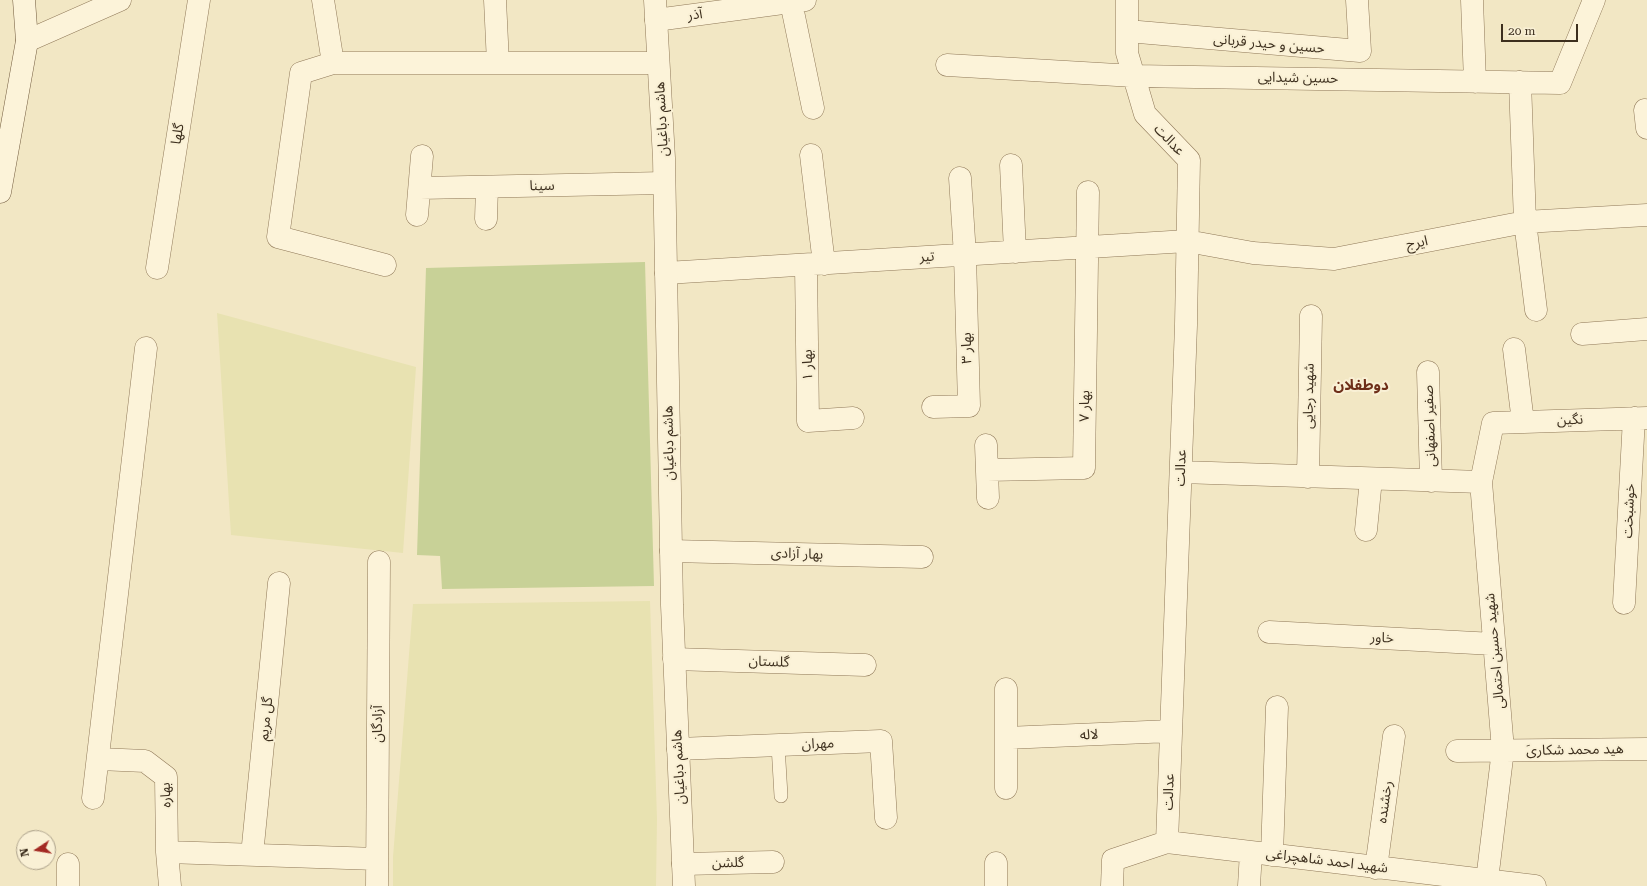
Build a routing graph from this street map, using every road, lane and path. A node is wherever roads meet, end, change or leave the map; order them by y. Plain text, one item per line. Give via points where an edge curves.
1 (24, 0) edge
2 (120, 0) edge
3 (199, 0) edge
4 (323, 0) edge
5 (495, 0) edge
6 (1127, 0) edge
7 (1357, 0) edge
8 (1472, 0) edge
9 (1594, 0) edge
10 (798, 1) edge
11 (656, 10) edge
12 (1127, 31) junction
13 (26, 41) junction
14 (333, 63) junction
15 (498, 63) junction
16 (658, 63) junction
17 (947, 65) dead end
18 (1134, 76) junction
19 (1475, 82) junction
20 (1520, 82) junction
21 (813, 108) dead end
22 (811, 155) dead end
23 (422, 156) dead end
24 (1011, 164) dead end
25 (960, 178) dead end
26 (664, 183) junction
27 (487, 187) junction
28 (420, 188) junction
29 (0, 192) edge
30 (1088, 192) dead end
31 (417, 215) dead end
32 (1647, 215) edge
33 (486, 219) dead end
34 (1525, 222) junction
35 (1187, 241) junction
36 (1088, 247) junction
37 (1015, 252) junction
38 (965, 255) junction
39 (815, 264) junction
40 (385, 265) dead end
41 (157, 268) dead end
42 (666, 273) junction
43 (1536, 310) dead end
44 (1311, 316) dead end
45 (1647, 329) edge
46 (1582, 334) dead end
47 (146, 348) dead end
48 (1514, 349) dead end
49 (1428, 372) dead end
50 (933, 407) dead end
51 (853, 418) dead end
52 (1641, 418) edge
53 (1523, 422) junction
54 (1493, 423) joint
55 (986, 445) dead end
56 (987, 470) junction
57 (1181, 472) junction
58 (1308, 477) junction
59 (1371, 479) junction
60 (1431, 481) junction
61 (1480, 482) junction
62 (988, 498) dead end
63 (1366, 530) dead end
64 (671, 550) junction
65 (922, 557) dead end
66 (378, 562) dead end
67 (279, 583) dead end
68 (1624, 603) dead end
69 (1269, 632) dead end
70 (1494, 644) junction
71 (674, 659) junction
72 (864, 664) dead end
73 (1006, 689) dead end
74 (1277, 707) dead end
75 (1171, 731) junction
76 (1394, 736) dead end
77 (1006, 738) junction
78 (778, 746) junction
79 (678, 749) junction
80 (1647, 749) edge
81 (1503, 750) junction
82 (1457, 751) dead end
83 (99, 759) junction
84 (1006, 788) dead end
85 (781, 796) dead end
86 (93, 798) dead end
87 (886, 818) dead end
88 (1167, 842) junction
89 (167, 852) junction
90 (1251, 852) junction
91 (252, 855) junction
92 (1272, 855) junction
93 (377, 859) junction
94 (773, 862) dead end
95 (996, 862) dead end
96 (68, 864) dead end
97 (683, 864) junction
98 (1376, 868) junction
99 (1435, 880) edge
100 (1488, 880) junction
101 (68, 886) edge
102 (170, 886) edge
103 (377, 886) edge
104 (684, 886) edge
105 (996, 886) edge
106 (1112, 886) edge
107 (1249, 886) edge
108 (1535, 886) edge

1 - 13 street
2 - 13 street
3 - 41 street, گلها
4 - 14 street
5 - 15 street
6 - 12 street, عدالت
7 - 12 street, حسین و حیدر قربانی via 1360,52
8 - 19 street
9 - 20 street, حسین شیدایی via 1560,83
10 - 11 street, آذر
10 - 21 street
11 - 16 street, هاشم دباغیان
12 - 18 street, عدالت via 1127,53
13 - 29 street
14 - 15 street
14 - 40 street via 301,73 278,237
15 - 16 street
16 - 26 street, هاشم دباغیان
17 - 18 street, حسین شیدایی
18 - 19 street, حسین شیدایی
18 - 35 street, عدالت via 1145,114 1189,160
19 - 20 street, حسین شیدایی
20 - 34 street
22 - 39 street
23 - 28 street
24 - 37 street
25 - 38 street
26 - 27 street, سینا
26 - 42 street, هاشم دباغیان
27 - 28 street, سینا
27 - 33 street
28 - 31 street
30 - 36 street
32 - 34 street, ایرج
34 - 35 street, ایرج via 1334,259 1253,253
34 - 43 street
35 - 36 street, تیر
35 - 57 street, عدالت
36 - 37 street, تیر
36 - 56 street, بهار ۷ via 1084,468
37 - 38 street, تیر
38 - 39 street, تیر
38 - 50 street, بهار ۳ via 968,406
39 - 42 street, تیر
39 - 51 street, بهار ۱ via 808,421
42 - 64 street, هاشم دباغیان
44 - 58 street, شهید رجایی
45 - 46 street
47 - 83 street
48 - 53 street
49 - 60 street, صفیر اصفهانی
52 - 53 street, نگین
52 - 68 street, خوشبخت
53 - 54 street, نگین
54 - 61 street, شهید حسین احتمالی
55 - 56 street
56 - 62 street
57 - 58 street
57 - 75 street, عدالت
58 - 59 street
59 - 60 street
59 - 63 street
60 - 61 street
61 - 70 street, شهید حسین احتمالی
64 - 65 street, بهار آزادی
64 - 71 street, هاشم دباغیان
66 - 93 street, آزادگان
67 - 91 street, گل مریم
69 - 70 street, خاور
70 - 81 street, شهید حسین احتمالی
71 - 72 street, گلستان
71 - 79 street, هاشم دباغیان
73 - 77 street
74 - 92 street
75 - 77 street, لاله
75 - 88 street, عدالت
76 - 98 street, رخشنده
77 - 84 street
78 - 79 street, مهران
78 - 85 lane
78 - 87 street, مهران via 881,741
79 - 97 street, هاشم دباغیان
80 - 81 street, َهید محمد شکاری
81 - 82 street, َهید محمد شکاری
81 - 100 street, شهید حسین احتمالی
83 - 86 street
83 - 89 street, بهاره via 145,761 166,777
88 - 90 street, شهید احمد شاهچراغی
88 - 106 street via 1113,860
89 - 91 street
89 - 102 street, بهاره
90 - 92 street, شهید احمد شاهچراغی
90 - 107 street
91 - 93 street
92 - 98 street, شهید احمد شاهچراغی
93 - 103 street, آزادگان
94 - 97 street, گلشن
95 - 105 street
96 - 101 street
97 - 104 street, هاشم دباغیان
98 - 99 street, شهید احمد شاهچراغی
99 - 100 street, شهید احمد شاهچراغی
100 - 108 street, شهید احمد شاهچراغی

